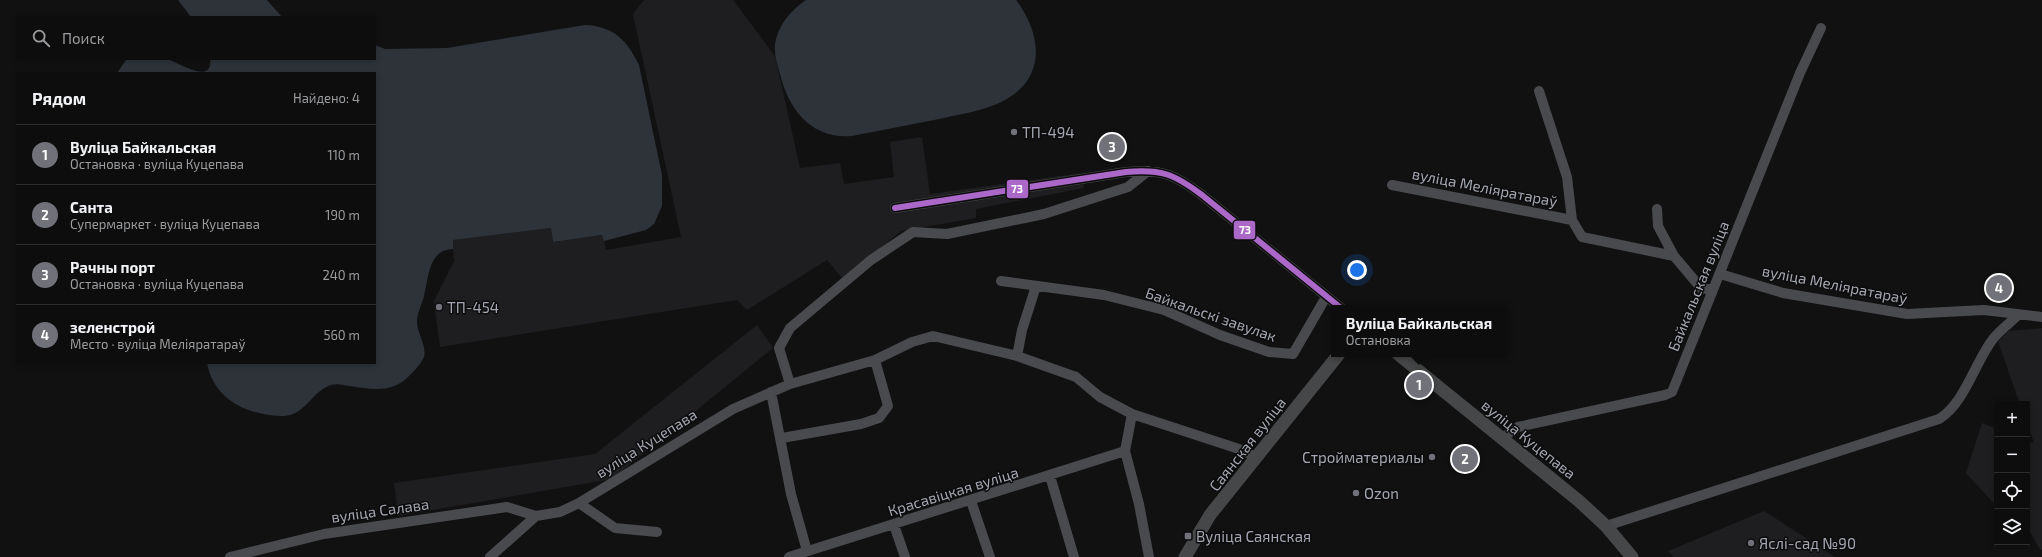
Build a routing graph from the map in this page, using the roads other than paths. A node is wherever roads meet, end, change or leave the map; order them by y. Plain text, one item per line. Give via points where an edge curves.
1 (1821, 28) dead end
2 (1539, 90) dead end
3 (1148, 171) junction
4 (1392, 185) dead end
5 (895, 208) dead end
6 (1657, 209) dead end
7 (1572, 220) junction
8 (1674, 256) junction
9 (1720, 274) junction
10 (1001, 281) dead end
11 (1036, 286) junction
12 (1713, 290) junction
13 (1326, 297) junction
14 (1337, 305) edge
15 (2018, 315) junction
16 (2042, 317) edge
17 (1016, 356) junction
18 (1337, 357) edge
19 (1402, 357) edge
20 (875, 360) junction
21 (790, 384) junction
22 (771, 392) junction
23 (1132, 414) junction
24 (782, 438) junction
25 (1502, 438) junction
26 (1125, 451) junction
27 (1256, 457) junction
28 (1050, 476) junction
29 (971, 501) junction
30 (579, 503) junction
31 (536, 516) junction
32 (894, 525) junction
33 (1606, 526) junction
34 (657, 532) dead end
35 (815, 552) edge
36 (241, 556) edge
37 (230, 557) edge
38 (490, 557) edge
39 (789, 557) edge
40 (905, 557) edge
41 (990, 557) edge
42 (1074, 557) edge
43 (1149, 557) edge
44 (1185, 557) edge
45 (1632, 557) edge

1 - 9 street, Байкальская вуліца via 1800,72
2 - 7 street, вуліца Меліяратараў via 1567,177
3 - 5 street via 1119,173
3 - 13 street via 1169,174 1191,187
3 - 21 street via 1128,187 1044,214 947,234 913,232 871,260 790,328 779,348
4 - 7 street, вуліца Меліяратараў
6 - 8 street via 1658,226
7 - 8 street, вуліца Меліяратараў via 1582,237
8 - 12 street via 1701,288
9 - 12 street, Байкальская вуліца
9 - 15 street, вуліца Меліяратараў via 1783,293 1907,314 1984,310
10 - 11 street, Байкальскі завулак
11 - 13 street, Байкальскі завулак via 1104,295 1164,310 1220,335 1269,352 1293,354
11 - 17 street
12 - 25 street, Байкальская вуліца via 1672,392 1518,427
13 - 14 street
15 - 16 street, вуліца Меліяратараў
15 - 33 street via 1993,339 1948,414 1939,419
17 - 20 street via 933,336 912,342
17 - 23 street via 1076,377 1100,397
18 - 27 main road, Саянская вуліца
19 - 25 main road, вуліца Куцепава
20 - 21 street
20 - 24 street via 888,406 879,418 860,424
21 - 22 street
22 - 24 street
22 - 30 street, вуліца Куцепава via 733,409
23 - 26 street
23 - 27 street via 1240,449
24 - 35 street via 791,494
25 - 33 main road, вуліца Куцепава
26 - 28 street, Красавіцкая вуліца
26 - 43 street
27 - 44 main road, Саянская вуліца via 1210,515
28 - 29 street, Красавіцкая вуліца
28 - 42 street
29 - 32 street, Красавіцкая вуліца
29 - 41 street
30 - 31 street, вуліца Куцепава via 560,512
30 - 34 street via 615,528
31 - 36 street, вуліца Салава via 507,507 324,534
31 - 38 street
32 - 35 street, Красавіцкая вуліца
32 - 40 street
33 - 45 main road, вуліца Куцепава
35 - 39 street, Красавіцкая вуліца
36 - 37 street, вуліца Салава

